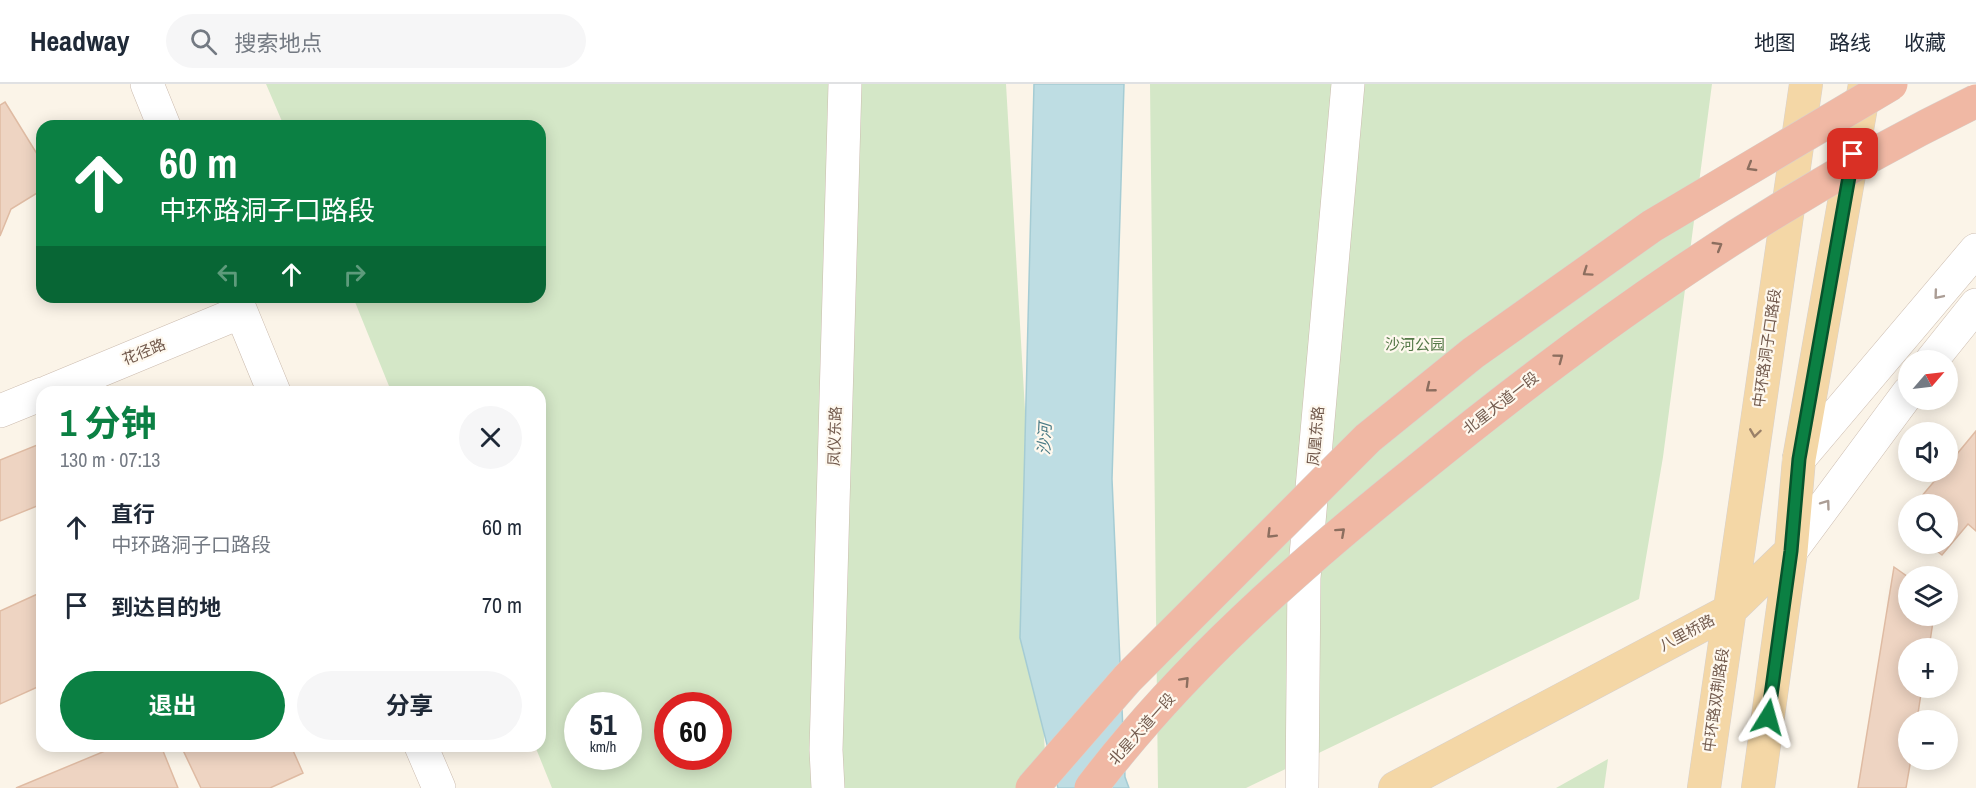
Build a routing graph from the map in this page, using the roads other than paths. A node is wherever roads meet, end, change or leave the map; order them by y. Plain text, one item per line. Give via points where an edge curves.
1 (147, 84) edge
2 (845, 84) edge
3 (1348, 84) edge
4 (1806, 84) edge
5 (1865, 84) edge
6 (1892, 84) edge
7 (1976, 101) edge
8 (162, 120) edge
9 (1976, 250) edge
10 (238, 304) edge
11 (1976, 305) edge
12 (1940, 350) edge
13 (61, 386) edge
14 (272, 386) edge
15 (36, 396) edge
16 (1898, 407) edge
17 (0, 411) edge
18 (1799, 459) junction
19 (1791, 551) junction
20 (1729, 611) junction
21 (424, 752) edge
22 (439, 788) edge
23 (828, 788) edge
24 (1032, 788) edge
25 (1091, 788) edge
26 (1302, 788) edge
27 (1395, 788) edge
28 (1704, 788) edge
29 (1758, 788) edge

1 - 8 street
2 - 23 street, 凤仪东路
3 - 26 street, 凤凰东路 via 1304,578
4 -> 20 main road, 中环路洞子口路段
5 - 18 main road
6 -> 24 highway, bridge via 1652,226 1473,353 1368,438 1126,679
25 -> 7 highway, 北星大道一段, bridge via 1117,754 1227,636 1345,529 1485,414 1708,252 1893,142
9 -> 18 street
10 - 13 street, 花径路
10 - 14 street
11 - 12 street
15 - 17 street
19 -> 16 street, 八里桥路
18 - 19 main road
19 - 20 main road, 八里桥路
19 - 29 main road
20 - 27 main road, 八里桥路
20 - 28 main road, 中环路双荆路段
21 - 22 street

